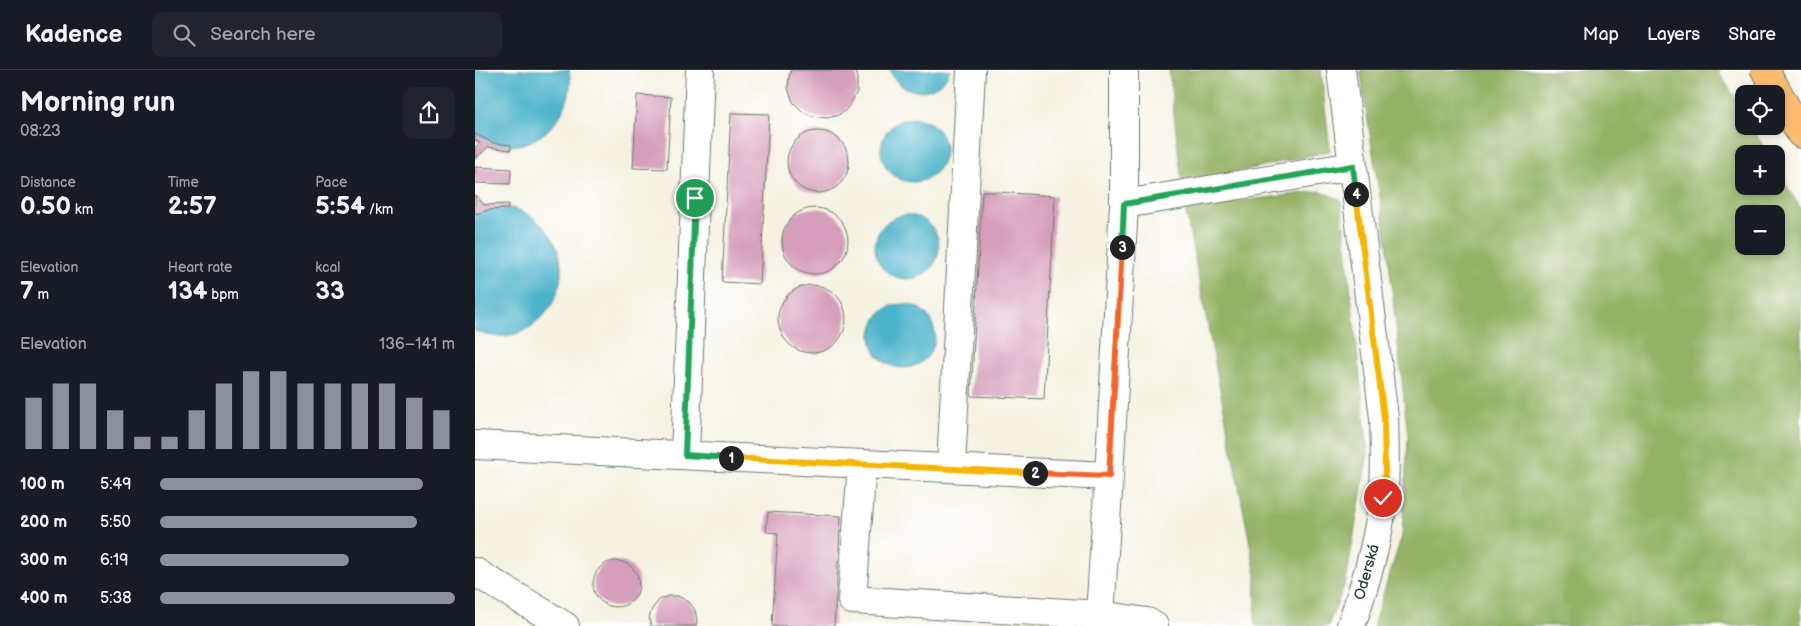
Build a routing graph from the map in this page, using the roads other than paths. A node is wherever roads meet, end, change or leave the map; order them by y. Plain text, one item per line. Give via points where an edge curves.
1 (700, 70) edge
2 (971, 70) edge
3 (1124, 70) edge
4 (1341, 70) edge
5 (1765, 70) edge
6 (1801, 134) edge
7 (1353, 166) junction
8 (1124, 204) junction
9 (475, 445) edge
10 (685, 455) junction
11 (862, 464) junction
12 (951, 468) junction
13 (1109, 476) junction
14 (475, 572) edge
15 (1100, 615) junction
16 (565, 626) edge
17 (1154, 626) edge
18 (1351, 626) edge

1 - 10 street
2 - 12 street
3 - 8 street
4 - 7 street, Oderská
5 - 6 highway
7 - 8 street
7 - 18 street, Oderská via 1384,418 1385,470 1373,554
8 - 13 street
9 - 10 street
10 - 11 street
11 - 12 street
11 - 15 street via 852,600
12 - 13 street
13 - 15 street
14 - 16 street
15 - 17 street via 1147,622

